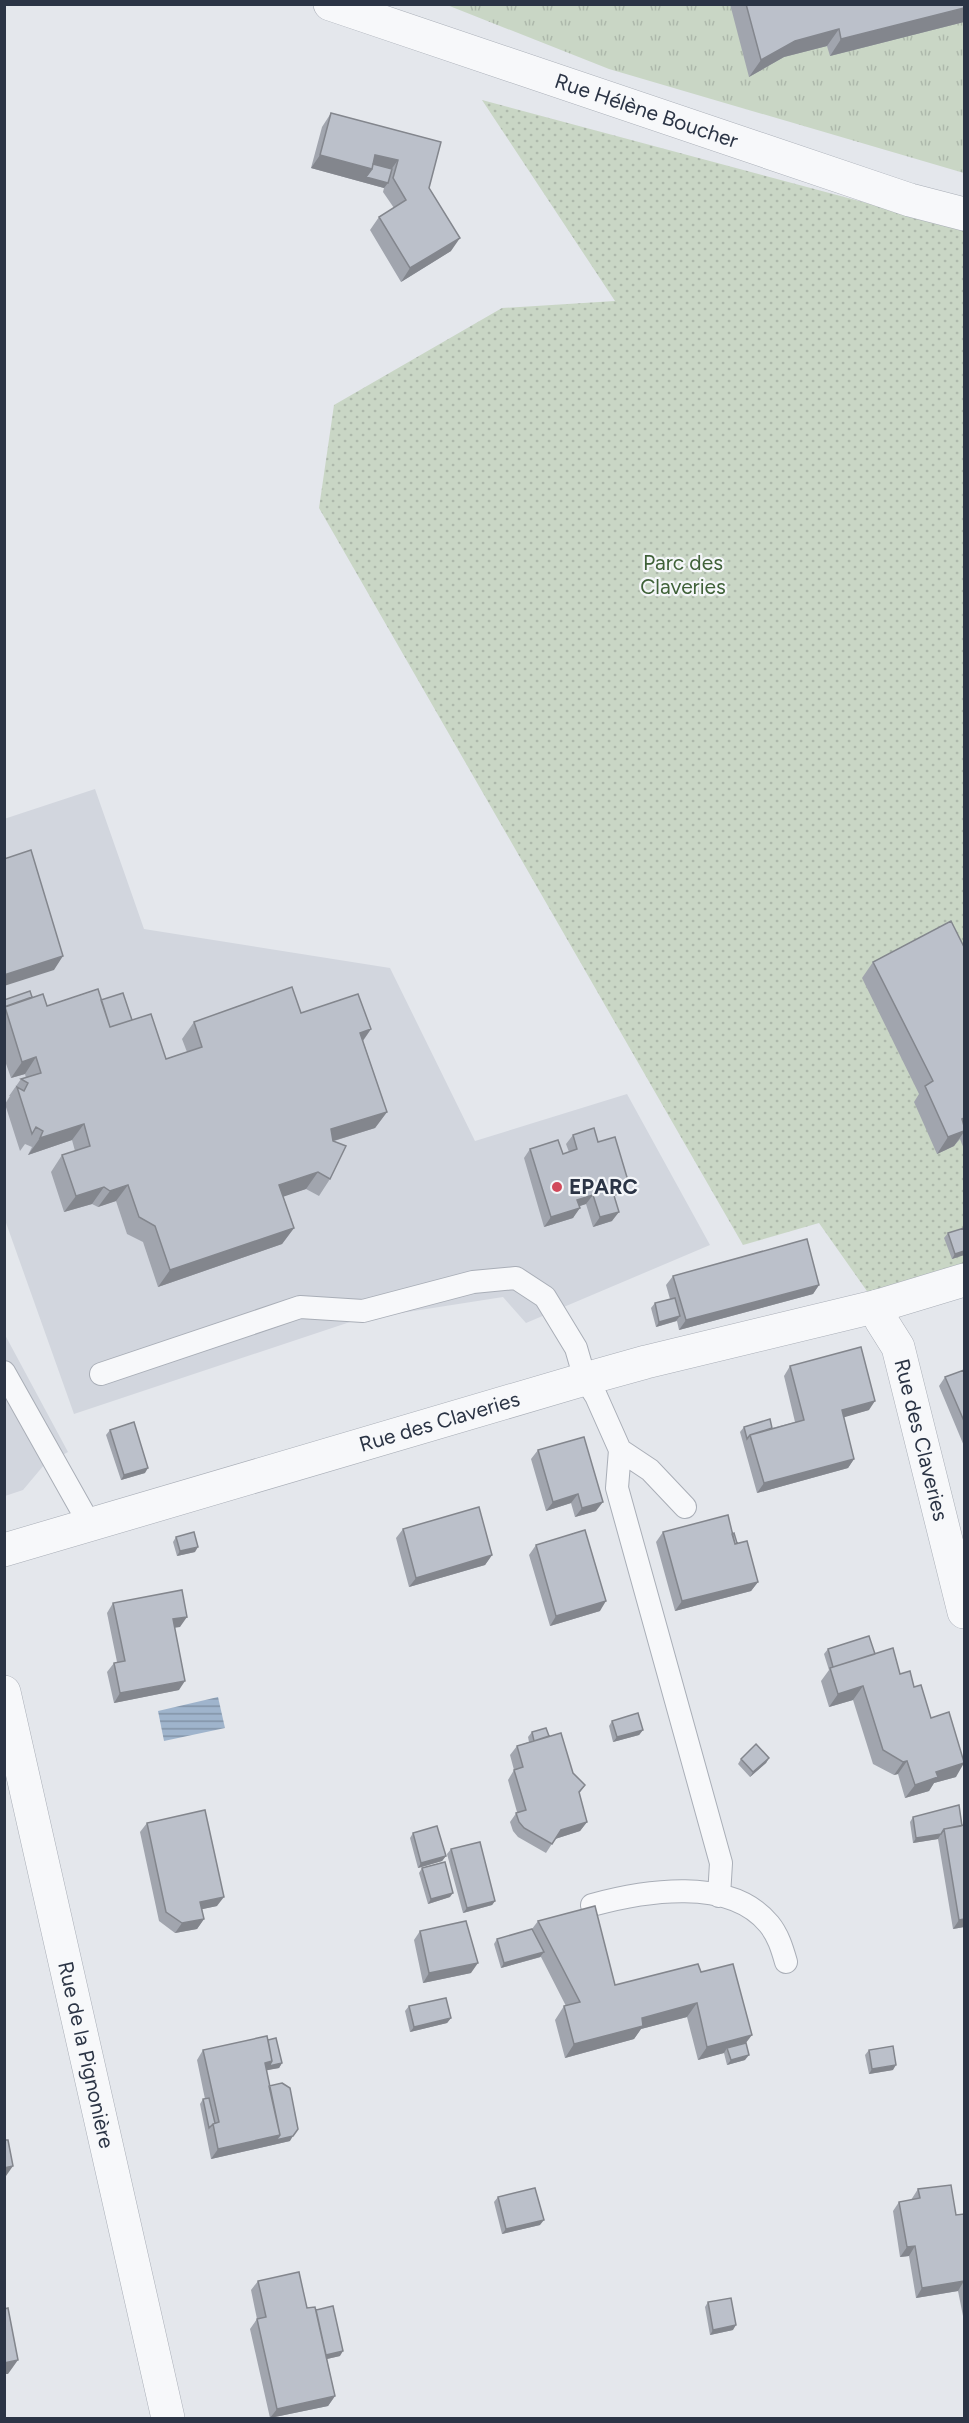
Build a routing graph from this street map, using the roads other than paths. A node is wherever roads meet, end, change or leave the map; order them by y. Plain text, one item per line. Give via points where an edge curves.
1 (330, 4) edge
2 (964, 214) edge
3 (964, 1280) edge
4 (878, 1306) junction
5 (4, 1372) edge
6 (102, 1374) dead end
7 (585, 1379) junction
8 (620, 1450) junction
9 (685, 1507) dead end
10 (90, 1525) junction
11 (4, 1550) edge
12 (964, 1612) edge
13 (4, 1692) edge
14 (719, 1896) junction
15 (592, 1905) edge
16 (786, 1962) dead end
17 (168, 2418) edge

1 - 2 street, Rue Hélène Boucher via 910,200
3 - 4 street, Rue des Claveries
4 - 7 street, Rue des Claveries
4 - 12 street, Rue des Claveries via 881,1320 898,1347
5 - 10 lane
6 - 7 lane via 300,1307 363,1311 473,1282 516,1278 545,1297 576,1348
7 - 8 lane
7 - 10 street, Rue des Claveries
8 - 9 lane via 650,1470
8 - 14 lane via 617,1488 721,1863
10 - 11 street, Rue des Claveries
13 - 17 street, Rue de la Pignonière
14 - 15 lane via 654,1892
14 - 16 lane via 753,1909 769,1923

